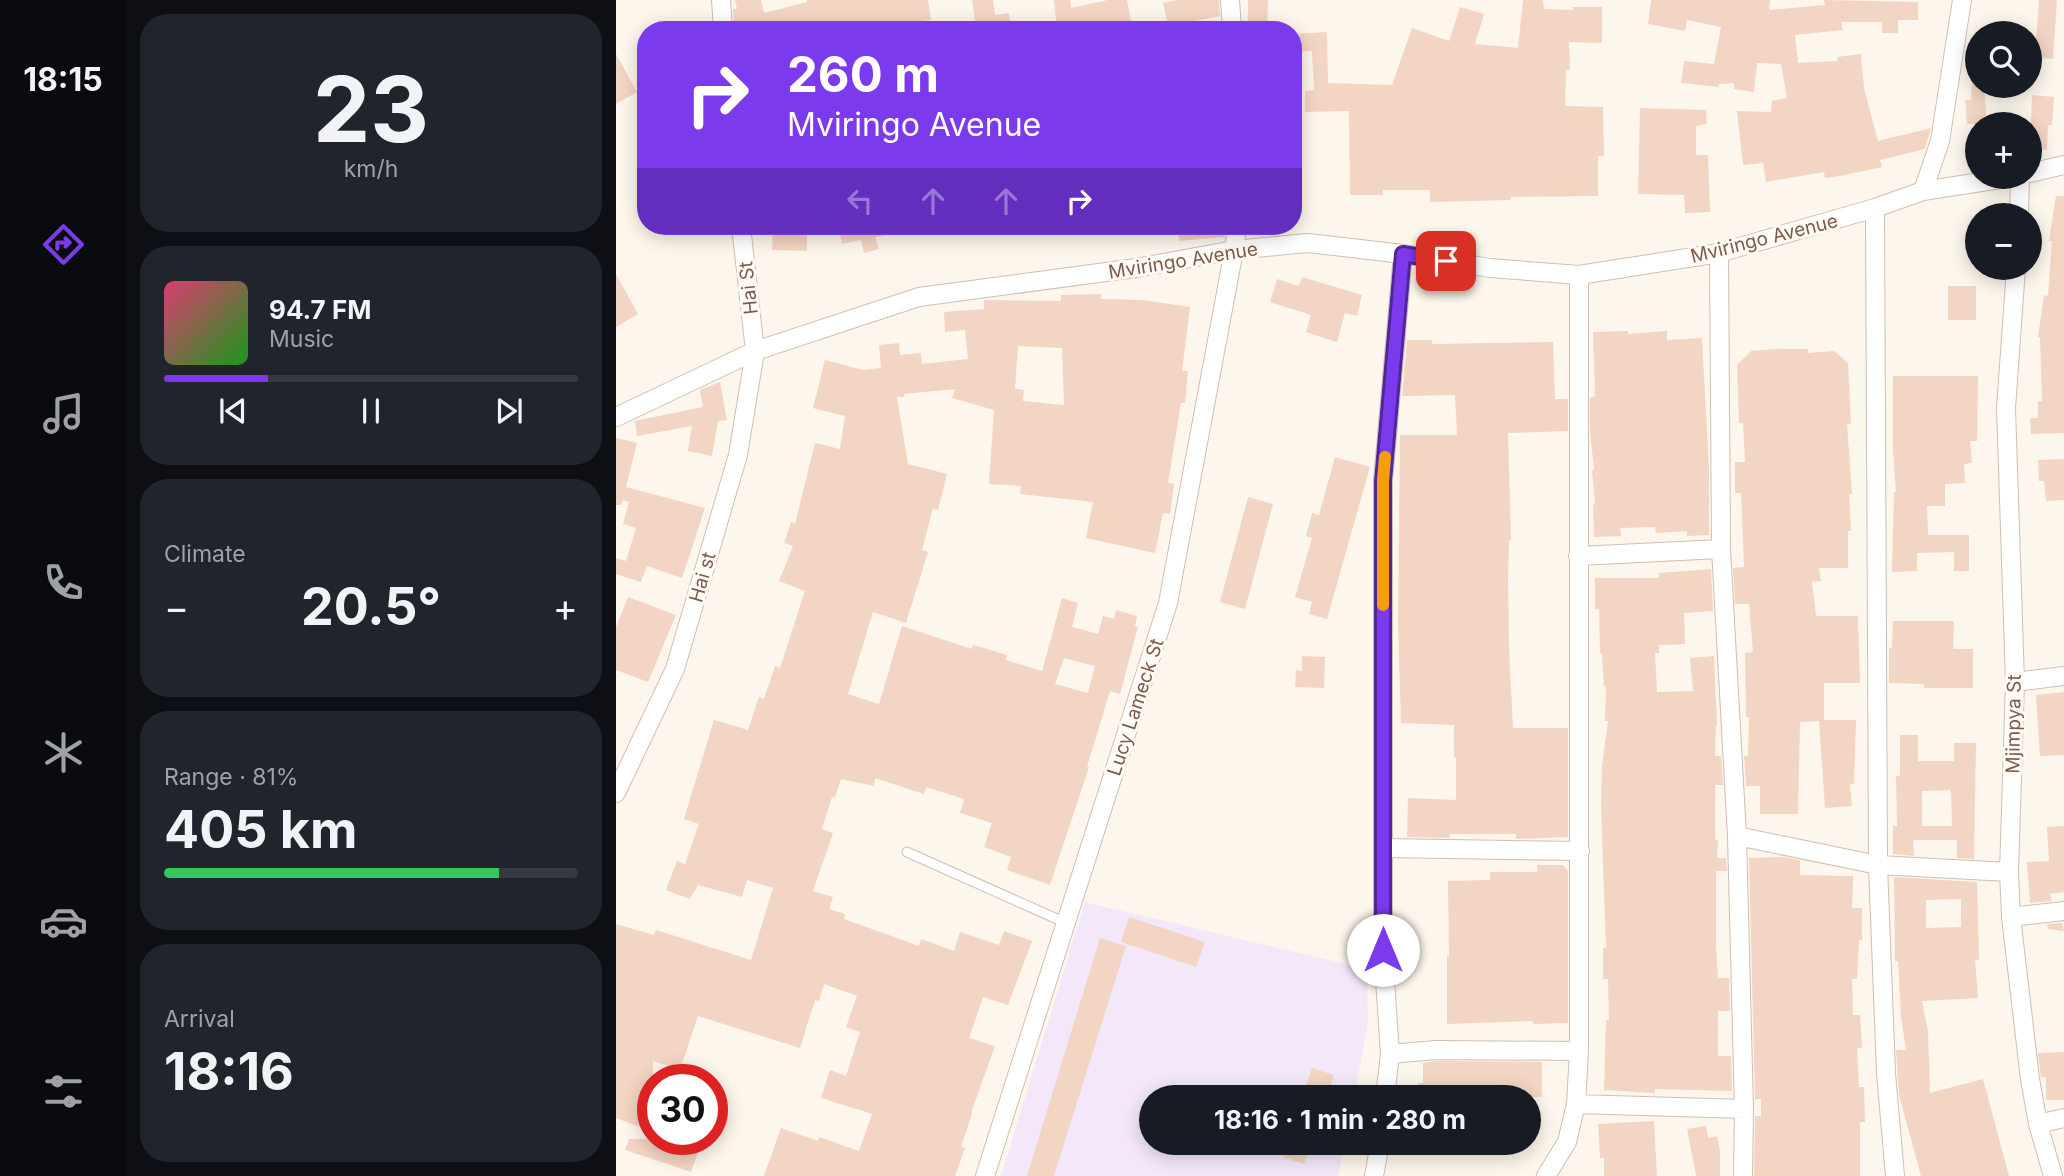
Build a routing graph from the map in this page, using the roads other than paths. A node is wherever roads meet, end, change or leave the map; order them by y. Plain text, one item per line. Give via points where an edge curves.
1 (721, 0) edge
2 (1230, 0) edge
3 (1962, 0) edge
4 (722, 21) edge
5 (1231, 21) edge
6 (2064, 165) edge
7 (2042, 170) edge
8 (1965, 184) edge
9 (1923, 191) junction
10 (1875, 208) junction
11 (742, 235) edge
12 (1236, 235) edge
13 (1234, 250) junction
14 (1718, 253) junction
15 (1403, 254) junction
16 (1579, 275) junction
17 (2015, 280) edge
18 (755, 351) junction
19 (616, 417) edge
20 (1721, 549) junction
21 (1578, 556) junction
22 (2064, 676) edge
23 (2015, 682) junction
24 (616, 793) edge
25 (1737, 836) junction
26 (1383, 848) junction
27 (1580, 851) junction
28 (907, 852) dead end
29 (1878, 865) junction
30 (2009, 872) junction
31 (2064, 911) edge
32 (2011, 917) junction
33 (1066, 923) junction
34 (1579, 1051) junction
35 (1390, 1054) junction
36 (1386, 1085) edge
37 (1576, 1104) junction
38 (1744, 1109) junction
39 (2064, 1118) edge
40 (2038, 1124) junction
41 (1378, 1155) edge
42 (985, 1176) edge
43 (1374, 1176) edge
44 (1546, 1176) edge
45 (1743, 1176) edge
46 (1895, 1176) edge
47 (2053, 1176) edge

1 - 4 street
2 - 5 street
3 - 9 street via 1940,141
6 - 7 street
8 - 9 street, Mviringo Avenue
9 - 10 street, Mviringo Avenue
10 - 14 street, Mviringo Avenue
10 - 29 street
11 - 18 street, Hai St
12 - 13 street, Lucy Lameck St
13 - 15 street, Mviringo Avenue via 1308,243
13 - 18 street, Mviringo Avenue via 919,297
13 - 33 street, Lucy Lameck St via 1168,603
14 - 16 street, Mviringo Avenue
14 - 20 street
15 - 16 street, Mviringo Avenue via 1490,268
15 - 26 street via 1383,481
16 - 21 street
17 - 23 street, Mjimpya St via 2006,408
18 - 19 street, Mviringo Avenue
18 - 24 street, Hai st via 738,455 676,669
20 - 21 street
20 - 25 street
21 - 27 street
22 - 23 street
23 - 30 street, Mjimpya St
25 - 29 street
25 - 38 street
26 - 27 street
26 - 35 street
27 - 34 street
28 - 33 lane
29 - 30 street
29 - 46 street
30 - 32 street, Mjimpya St
31 - 32 street
32 - 40 street, Mjimpya St
33 - 42 street, Lucy Lameck St
34 - 35 street
34 - 37 street
35 - 36 street
37 - 38 street
37 - 44 street via 1567,1142
38 - 45 street
39 - 40 street
40 - 47 street, Mjimpya St
41 - 43 street

